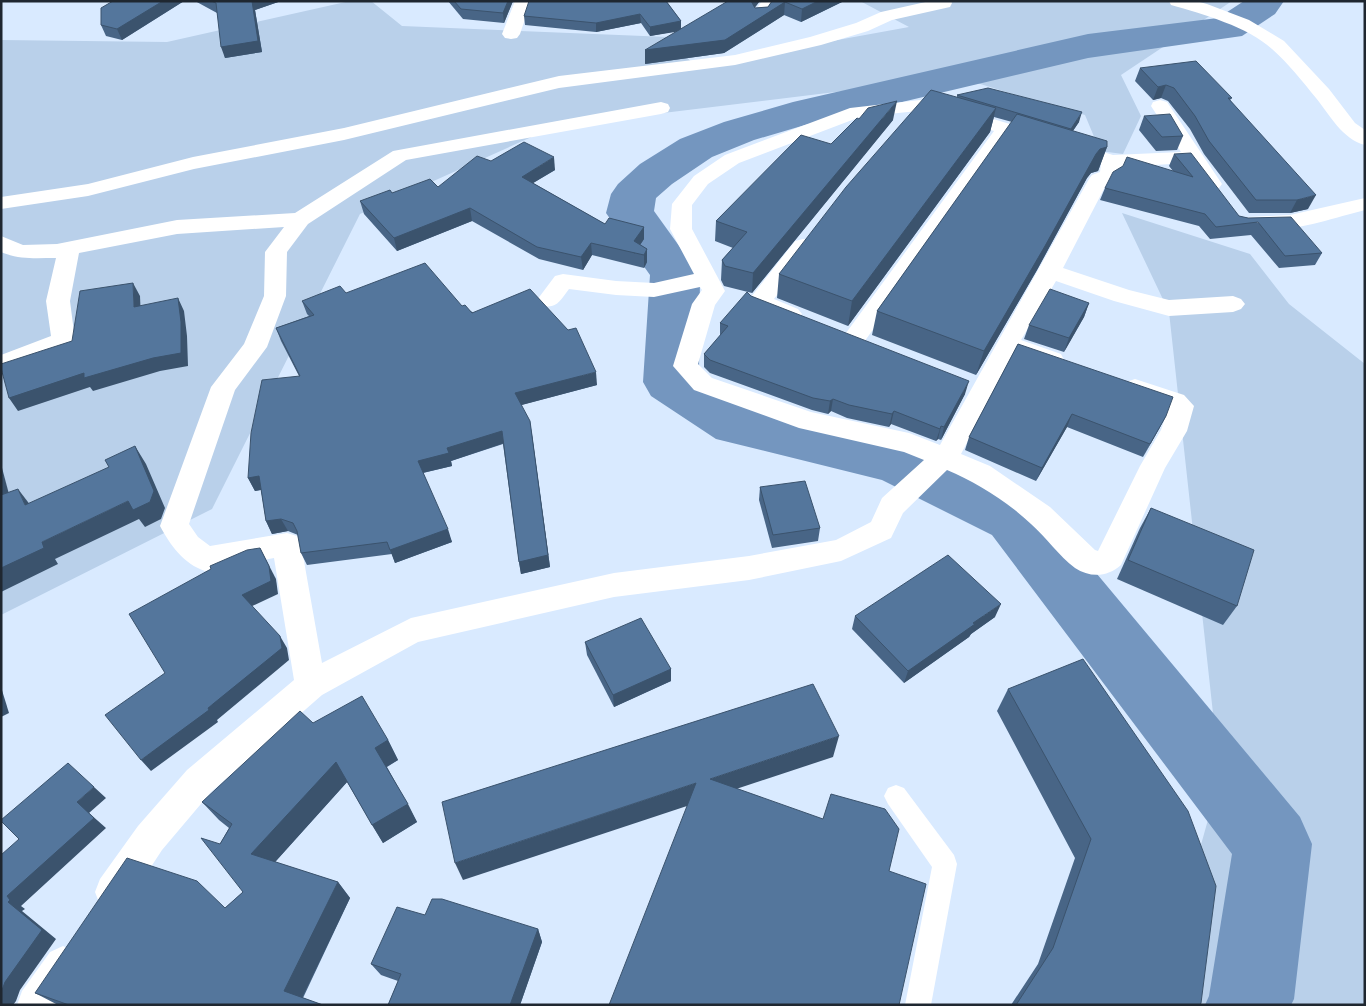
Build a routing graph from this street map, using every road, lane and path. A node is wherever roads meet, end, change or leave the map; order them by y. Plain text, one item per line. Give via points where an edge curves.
1 (523, 1) edge
2 (1177, 1) edge
3 (944, 3) dead end
4 (511, 34) dead end
5 (920, 106) junction
6 (1160, 106) dead end
7 (661, 108) dead end
8 (900, 128) edge
9 (1005, 129) junction
10 (1365, 139) edge
11 (1193, 157) junction
12 (1112, 161) junction
13 (1, 203) edge
14 (1365, 204) edge
15 (300, 219) junction
16 (817, 228) edge
17 (1, 243) edge
18 (69, 249) junction
19 (1050, 271) junction
20 (707, 278) junction
21 (549, 300) dead end
22 (1233, 304) dead end
23 (811, 322) edge
24 (854, 339) edge
25 (1006, 344) junction
26 (1, 364) edge
27 (1079, 369) edge
28 (1115, 381) edge
29 (311, 685) junction
30 (896, 796) dead end
31 (36, 1005) edge
32 (918, 1005) edge

1 - 4 street
2 - 10 street via 1243,24 1278,45 1348,127
3 - 13 street via 866,19 735,60 559,82 344,134 193,163 88,190
5 - 8 street
5 - 9 street via 927,105
5 - 20 street via 857,112 732,159 700,180 682,204 681,229
6 - 11 street
7 - 15 street via 400,155
9 - 12 street
9 - 24 street
11 - 12 street
11 - 14 street via 1242,222 1290,221
12 - 19 street via 1110,175 1099,179
15 - 18 street via 176,227
15 - 29 street via 276,252 275,296 255,347 224,387 174,526 188,545 205,559 287,544
16 - 23 street via 759,302
17 - 18 street via 20,252
18 - 26 street via 58,301 63,340
19 - 22 street via 1169,308
19 - 25 street
20 - 21 street via 654,290 563,281
20 - 28 street via 714,291 704,304 685,366 703,384 808,421 909,443 981,473 1040,515 1086,560 1102,564 1111,557 1153,466 1174,431 1181,406
25 - 27 street
25 - 29 street via 974,385 949,452 892,506 881,530 841,550 749,568 614,585 411,631
29 - 31 street via 199,781 150,838
30 - 32 lane via 945,864

